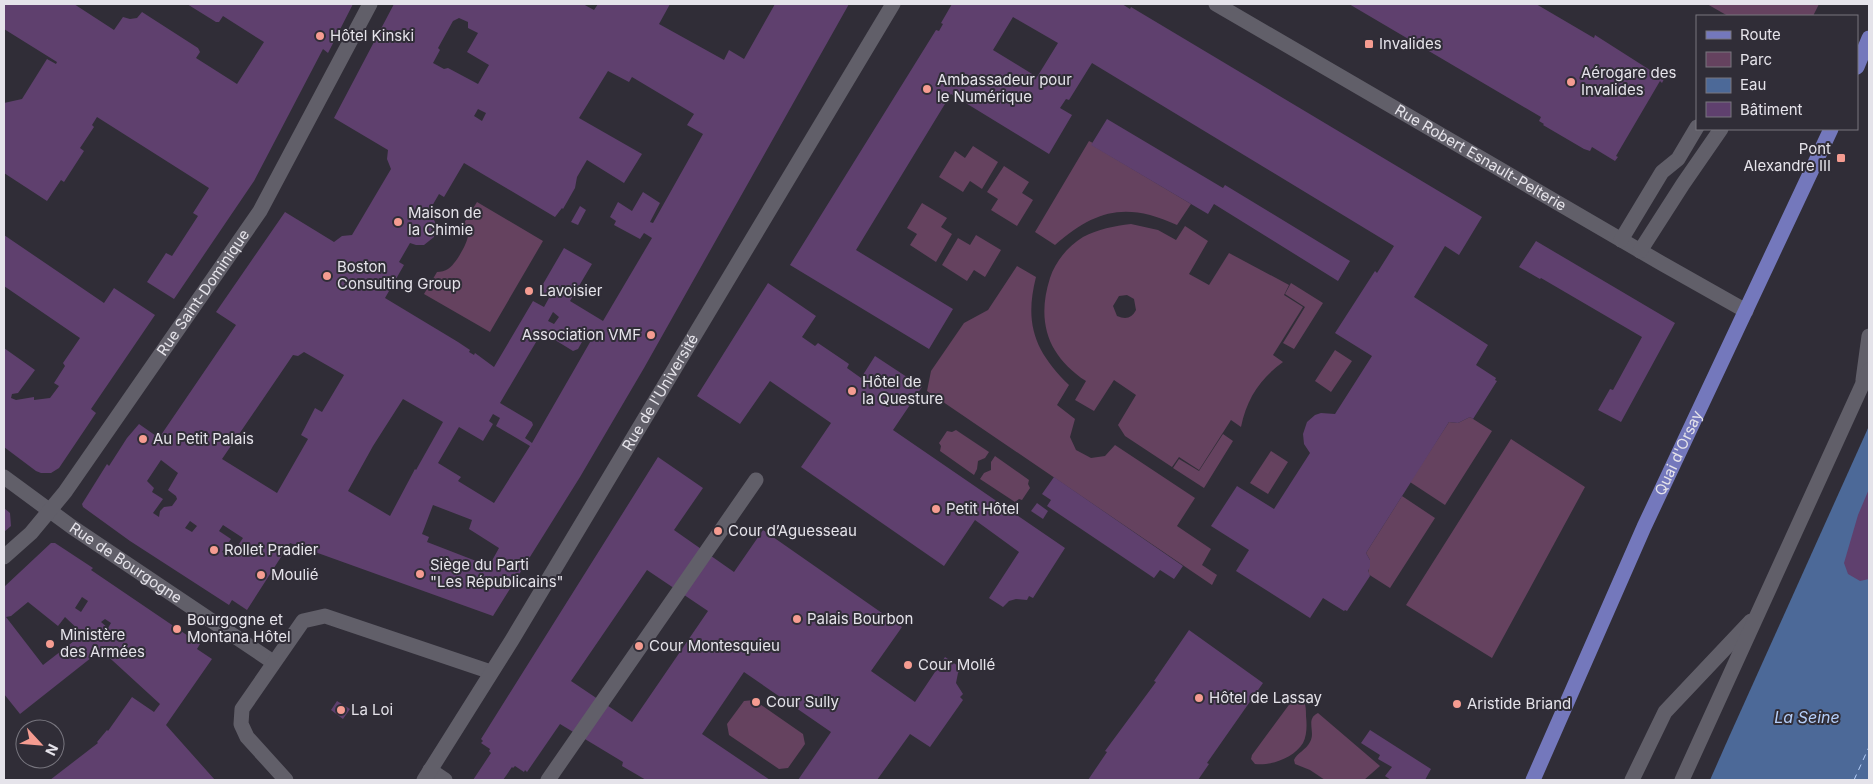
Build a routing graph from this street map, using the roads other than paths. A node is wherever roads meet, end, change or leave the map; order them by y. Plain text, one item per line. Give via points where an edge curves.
1 (370, 4) edge
2 (893, 4) edge
3 (1216, 4) edge
4 (1869, 38) edge
5 (1858, 65) edge
6 (1696, 129) edge
7 (1720, 130) edge
8 (1831, 130) edge
9 (1621, 240) junction
10 (1640, 251) junction
11 (1746, 310) junction
12 (1869, 336) edge
13 (1869, 370) edge
14 (1862, 386) junction
15 (4, 476) edge
16 (756, 480) dead end
17 (50, 511) junction
18 (4, 557) edge
19 (1761, 610) junction
20 (273, 662) junction
21 (491, 672) junction
22 (427, 775) edge
23 (286, 780) edge
24 (445, 780) edge
25 (548, 780) edge
26 (1533, 780) edge
27 (1632, 780) edge
28 (1682, 780) edge

1 - 17 street, Rue Saint-Dominique via 260,211
2 - 21 street, Rue de l'Université
3 - 9 street, Rue Robert Esnault-Pelterie
4 - 5 main road
6 - 9 street via 1678,158 1662,172
7 - 10 street
8 - 11 main road, Quai d'Orsay
9 - 10 street, Rue Robert Esnault-Pelterie
10 - 11 street, Rue Robert Esnault-Pelterie
11 - 26 main road, Quai d'Orsay via 1644,527
12 - 14 street
13 - 14 street
14 - 19 street
15 - 17 street, Rue de Bourgogne
16 - 25 street
17 - 18 street, Rue Saint-Dominique
17 - 20 street, Rue de Bourgogne
19 - 27 street via 1665,712
19 - 28 street
20 - 21 street via 303,621 325,616
20 - 23 street via 242,709 242,724 247,737
21 - 22 street, Rue de l'Université
22 - 24 street

